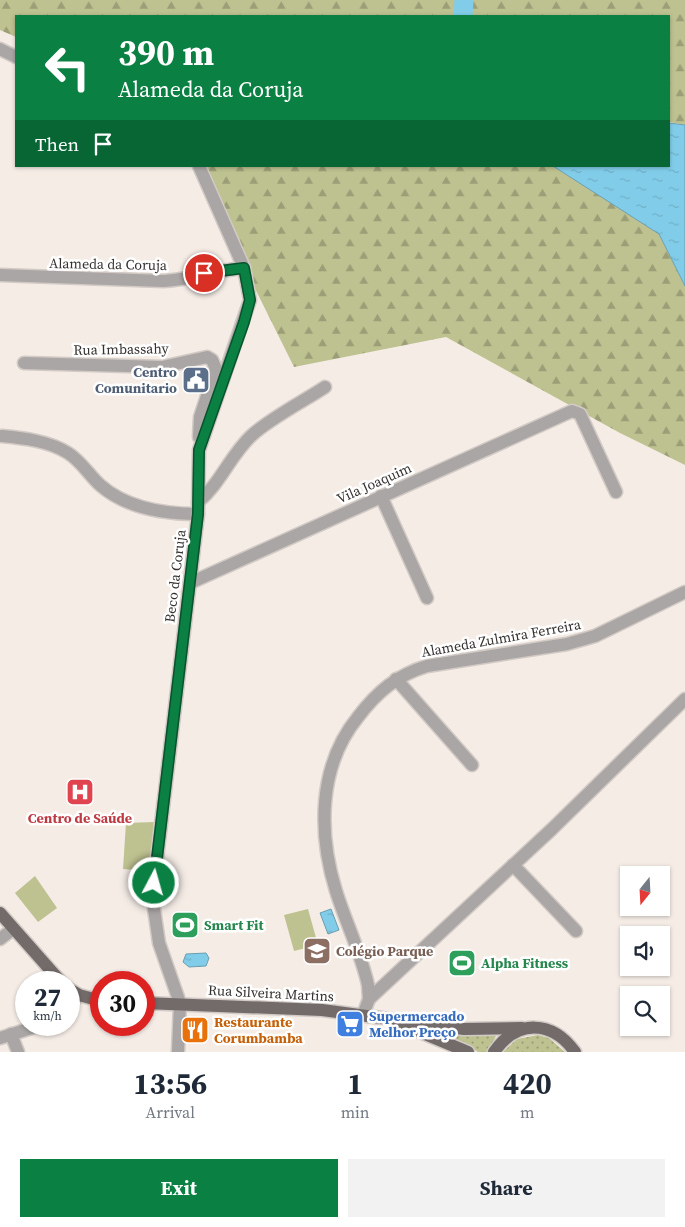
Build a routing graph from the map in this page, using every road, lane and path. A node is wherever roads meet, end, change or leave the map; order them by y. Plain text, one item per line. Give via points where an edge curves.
1 (0, 49) edge
2 (15, 56) edge
3 (199, 167) edge
4 (244, 268) junction
5 (0, 275) edge
6 (24, 363) dead end
7 (325, 386) dead end
8 (2, 436) dead end
9 (199, 450) junction
10 (616, 492) dead end
11 (381, 496) junction
12 (198, 508) junction
13 (190, 583) junction
14 (685, 592) edge
15 (427, 598) dead end
16 (396, 679) junction
17 (685, 699) edge
18 (472, 765) dead end
19 (513, 865) junction
20 (0, 913) edge
21 (13, 929) junction
22 (576, 931) dead end
23 (0, 939) edge
24 (50, 971) edge
25 (369, 999) junction
26 (155, 1003) edge
27 (180, 1003) junction
28 (363, 1015) junction
29 (396, 1022) junction
30 (522, 1028) junction
31 (6, 1036) edge
32 (18, 1052) edge
33 (178, 1052) edge
34 (468, 1052) edge
35 (494, 1052) edge
36 (575, 1052) edge

1 - 2 street
3 - 4 street, Beco da Coruja
4 - 5 street, Alameda da Coruja via 163,281
4 - 9 street, Beco da Coruja via 250,300
6 - 9 street, Rua Imbassahy via 162,367 201,356 212,360 216,369 200,417
7 - 12 street via 252,435 230,460
8 - 12 street via 24,438 68,453 101,486 141,507 165,512
9 - 12 street, Beco da Coruja
10 - 11 street, Vila Joaquim via 580,414 575,410
11 - 13 street, Vila Joaquim
11 - 15 street
12 - 13 street, Beco da Coruja
13 - 27 street, Beco da Coruja via 164,784 153,902 159,943
14 - 16 street, Alameda Zulmira Ferreira via 567,644 427,666
16 - 18 street
16 - 25 street, Alameda Zulmira Ferreira via 367,705 341,742 331,761 325,794 327,844 335,889 365,972
17 - 19 street, Alameda Zulmira Ferreira
19 - 22 street
19 - 25 street, Alameda Zulmira Ferreira
20 - 21 main road
21 - 23 street
21 - 24 main road
25 - 28 street, Alameda Zulmira Ferreira
26 - 27 main road, Rua Silveira Martins
27 - 28 main road, Rua Silveira Martins
27 - 33 street
28 - 29 main road, Rua Silveira Martins
29 - 30 main road, Rua Silveira Martins via 415,1021 464,1029
29 - 34 main road, Rua Silveira Martins
30 - 35 main road via 506,1037
30 - 36 main road, Rua Silveira Martins via 543,1027 562,1036
31 - 32 street

